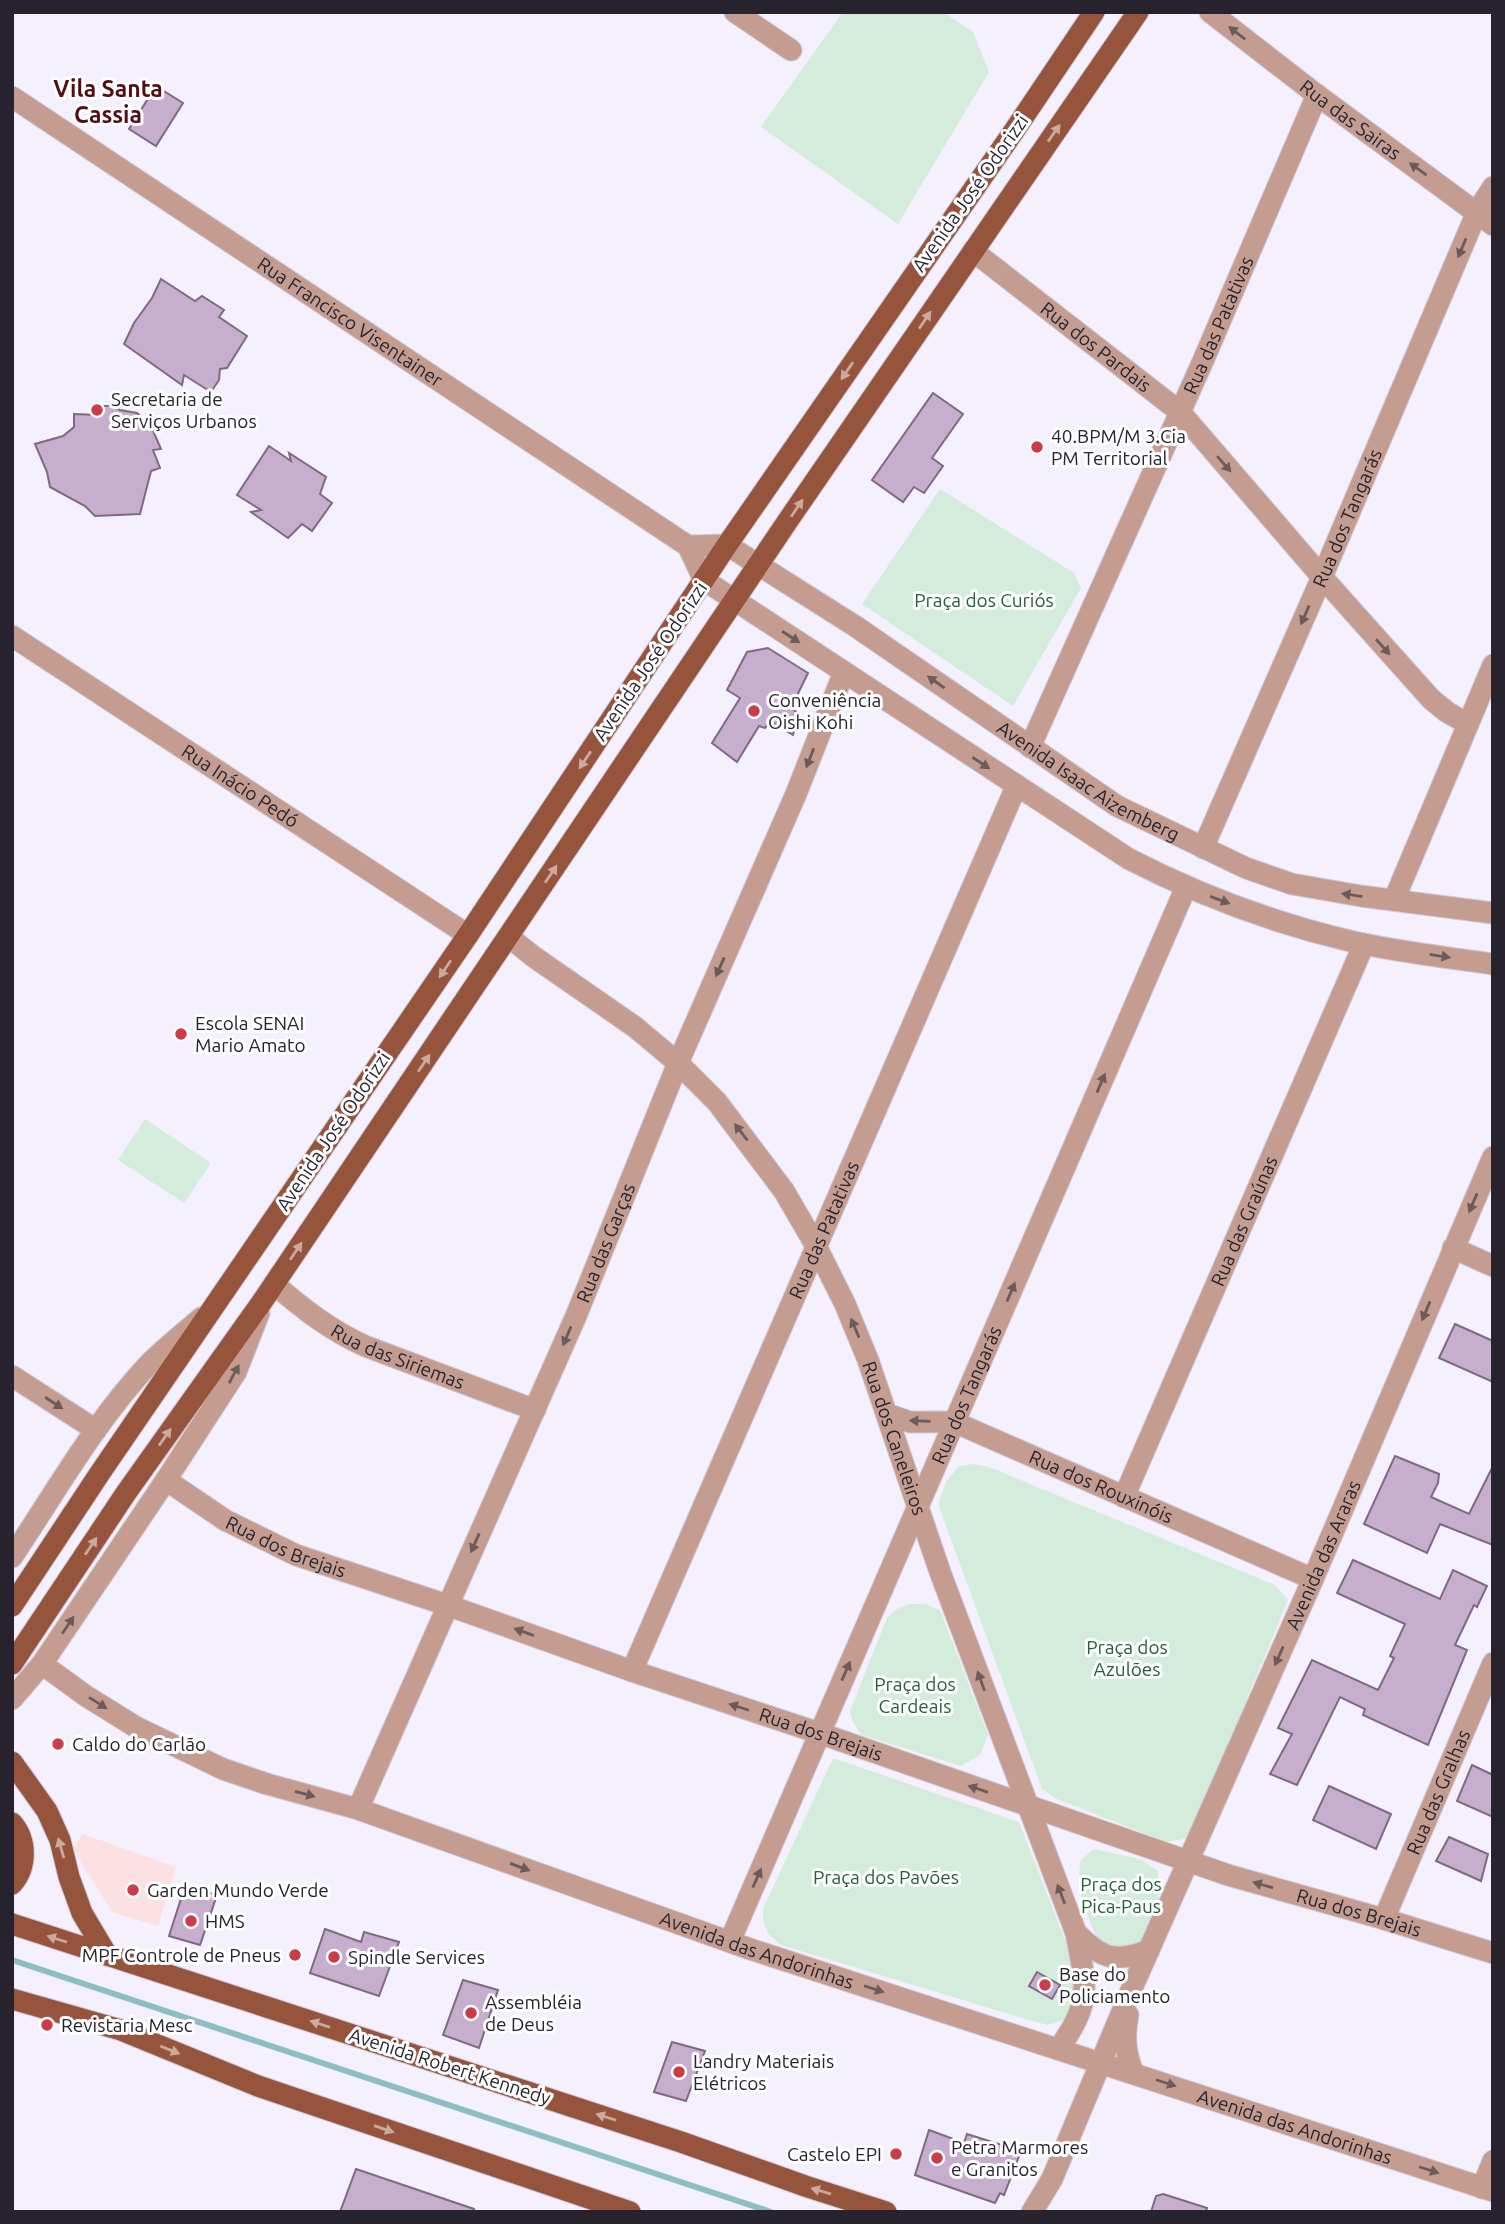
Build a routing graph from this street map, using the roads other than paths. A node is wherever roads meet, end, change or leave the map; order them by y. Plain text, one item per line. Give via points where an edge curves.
1 (735, 12) edge
2 (1094, 12) edge
3 (1138, 12) edge
4 (1210, 12) edge
5 (791, 50) dead end
6 (1317, 95) junction
7 (12, 97) edge
8 (1493, 187) edge
9 (1485, 218) edge
10 (973, 251) junction
11 (1180, 412) junction
12 (727, 545) junction
13 (688, 546) junction
14 (759, 565) junction
15 (1321, 577) junction
16 (704, 580) junction
17 (734, 600) junction
18 (12, 636) edge
19 (1493, 665) edge
20 (844, 672) junction
21 (1468, 724) junction
22 (1030, 747) junction
23 (1016, 787) junction
24 (1203, 848) junction
25 (1186, 887) junction
26 (1394, 900) junction
27 (1493, 913) edge
28 (468, 935) junction
29 (509, 937) junction
30 (1364, 944) junction
31 (1493, 964) edge
32 (678, 1063) junction
33 (1493, 1157) edge
34 (816, 1246) junction
35 (1453, 1248) junction
36 (1493, 1266) edge
37 (269, 1291) junction
38 (209, 1312) junction
39 (12, 1376) edge
40 (535, 1410) junction
41 (887, 1414) junction
42 (954, 1422) junction
43 (96, 1430) junction
44 (166, 1480) junction
45 (1124, 1497) junction
46 (918, 1505) junction
47 (12, 1556) edge
48 (1313, 1579) junction
49 (447, 1605) junction
50 (12, 1606) edge
51 (1493, 1663) edge
52 (12, 1664) edge
53 (42, 1664) junction
54 (632, 1671) junction
55 (12, 1699) edge
56 (819, 1733) junction
57 (12, 1762) edge
58 (1029, 1806) junction
59 (358, 1809) junction
60 (12, 1823) edge
61 (1188, 1862) junction
62 (12, 1884) edge
63 (1384, 1919) junction
64 (12, 1924) edge
65 (1076, 1933) junction
66 (730, 1941) junction
67 (1149, 1950) junction
68 (1493, 1953) edge
69 (107, 1955) junction
70 (1132, 1989) junction
71 (12, 1999) edge
72 (1058, 2049) junction
73 (1101, 2062) junction
74 (1133, 2072) junction
75 (1493, 2161) edge
76 (1487, 2189) edge
77 (630, 2212) edge
78 (886, 2212) edge
79 (1032, 2212) edge

1 - 5 street
2 -> 12 main road, Avenida José Odorizzi
10 -> 3 main road, Avenida José Odorizzi
6 -> 4 street, Rua das Sairas
9 -> 6 street, Rua das Sairas
6 - 11 street, Rua das Patativas
7 - 13 street, Rua Francisco Visentainer
8 - 9 street, Rua dos Tangarás
9 -> 15 street, Rua dos Tangarás
10 - 11 street, Rua dos Pardais
14 -> 10 main road, Avenida José Odorizzi
11 -> 15 street, Rua dos Pardais
11 - 22 street, Rua das Patativas
12 - 13 street
12 - 14 street, Avenida Isaac Aizemberg
12 - 16 main road, Avenida José Odorizzi
13 - 16 street
14 - 17 main road, Avenida José Odorizzi
22 -> 14 street, Avenida Isaac Aizemberg via 855,625
15 -> 21 street, Rua dos Pardais via 1431,699
15 -> 24 street, Rua dos Tangarás
16 - 17 street
16 -> 28 main road, Avenida José Odorizzi
17 -> 20 street
29 -> 17 main road, Avenida José Odorizzi
18 - 28 street, Rua Inácio Pedó
19 - 21 street
20 -> 23 street
20 -> 32 street, Rua das Garças
21 - 26 street
22 - 24 street, Avenida Isaac Aizemberg via 1116,806
23 - 25 street via 1129,859
23 - 34 street, Rua das Patativas
26 -> 24 street, Avenida Isaac Aizemberg via 1292,884
25 -> 30 street via 1287,924
42 -> 25 street, Rua dos Tangarás
26 - 27 street, Avenida Isaac Aizemberg
28 -> 38 main road, Avenida José Odorizzi
29 - 32 street, Rua dos Caneleiros
37 -> 29 main road, Avenida José Odorizzi
30 -> 31 street
30 - 45 street, Rua das Graúnas
34 -> 32 street, Rua dos Caneleiros via 785,1191 746,1139
32 -> 40 street, Rua das Garças
33 -> 35 street, Avenida das Araras
41 -> 34 street, Rua dos Caneleiros via 849,1315
34 - 54 street, Rua das Patativas
35 - 36 street
35 -> 48 street, Avenida das Araras
37 - 40 street, Rua das Siriemas via 338,1334
44 -> 37 street, Avenida José Odorizzi via 236,1372
52 -> 37 main road, Avenida José Odorizzi
38 - 43 street, Avenida José Odorizzi via 150,1363
38 - 50 main road, Avenida José Odorizzi
39 -> 43 street
40 -> 49 street, Rua das Garças
42 -> 41 street, Rua dos Rouxinóis via 910,1422
41 - 46 street, Rua dos Caneleiros
42 - 45 street, Rua dos Rouxinóis
42 - 46 street, Rua dos Tangarás
43 - 47 street, Avenida José Odorizzi
44 - 49 street, Rua dos Brejais via 225,1520 296,1555
53 -> 44 street, Avenida José Odorizzi
45 - 48 street, Rua dos Rouxinóis
56 -> 46 street, Rua dos Tangarás
58 -> 46 street, Rua dos Caneleiros
48 -> 61 street, Avenida das Araras
54 -> 49 street, Rua dos Brejais
49 - 59 street, Rua das Garças
51 - 63 street, Rua das Gralhas
53 - 55 street, Avenida José Odorizzi
53 -> 59 street, Avenida das Andorinhas via 136,1727 200,1759 267,1784
56 -> 54 street, Rua dos Brejais
58 -> 56 street, Rua dos Brejais
66 -> 56 street, Rua dos Tangarás
69 -> 57 main road via 82,1913 47,1811
58 - 61 street, Rua dos Brejais
65 -> 58 street, Rua dos Caneleiros
59 -> 66 street, Avenida das Andorinhas
60 - 62 main road via 23,1856
63 -> 61 street, Rua dos Brejais
61 - 67 street, Avenida das Araras
63 - 68 street, Rua dos Brejais
69 -> 64 main road, Avenida Robert Kennedy
65 - 67 street via 1108,1957 1132,1957
65 - 72 street, Rua dos Caneleiros via 1084,2004
66 -> 72 street, Avenida das Andorinhas
67 - 70 street, Avenida das Araras
78 -> 69 main road, Avenida Robert Kennedy
70 - 73 street, Avenida das Araras
70 - 74 street, Avenida das Araras via 1125,2038
71 -> 77 main road via 121,2030 258,2087
72 - 73 street, Avenida das Andorinhas
73 - 74 street, Avenida das Andorinhas
73 - 79 street, Avenida das Araras via 1052,2179
74 -> 76 street, Avenida das Andorinhas
75 - 76 street

